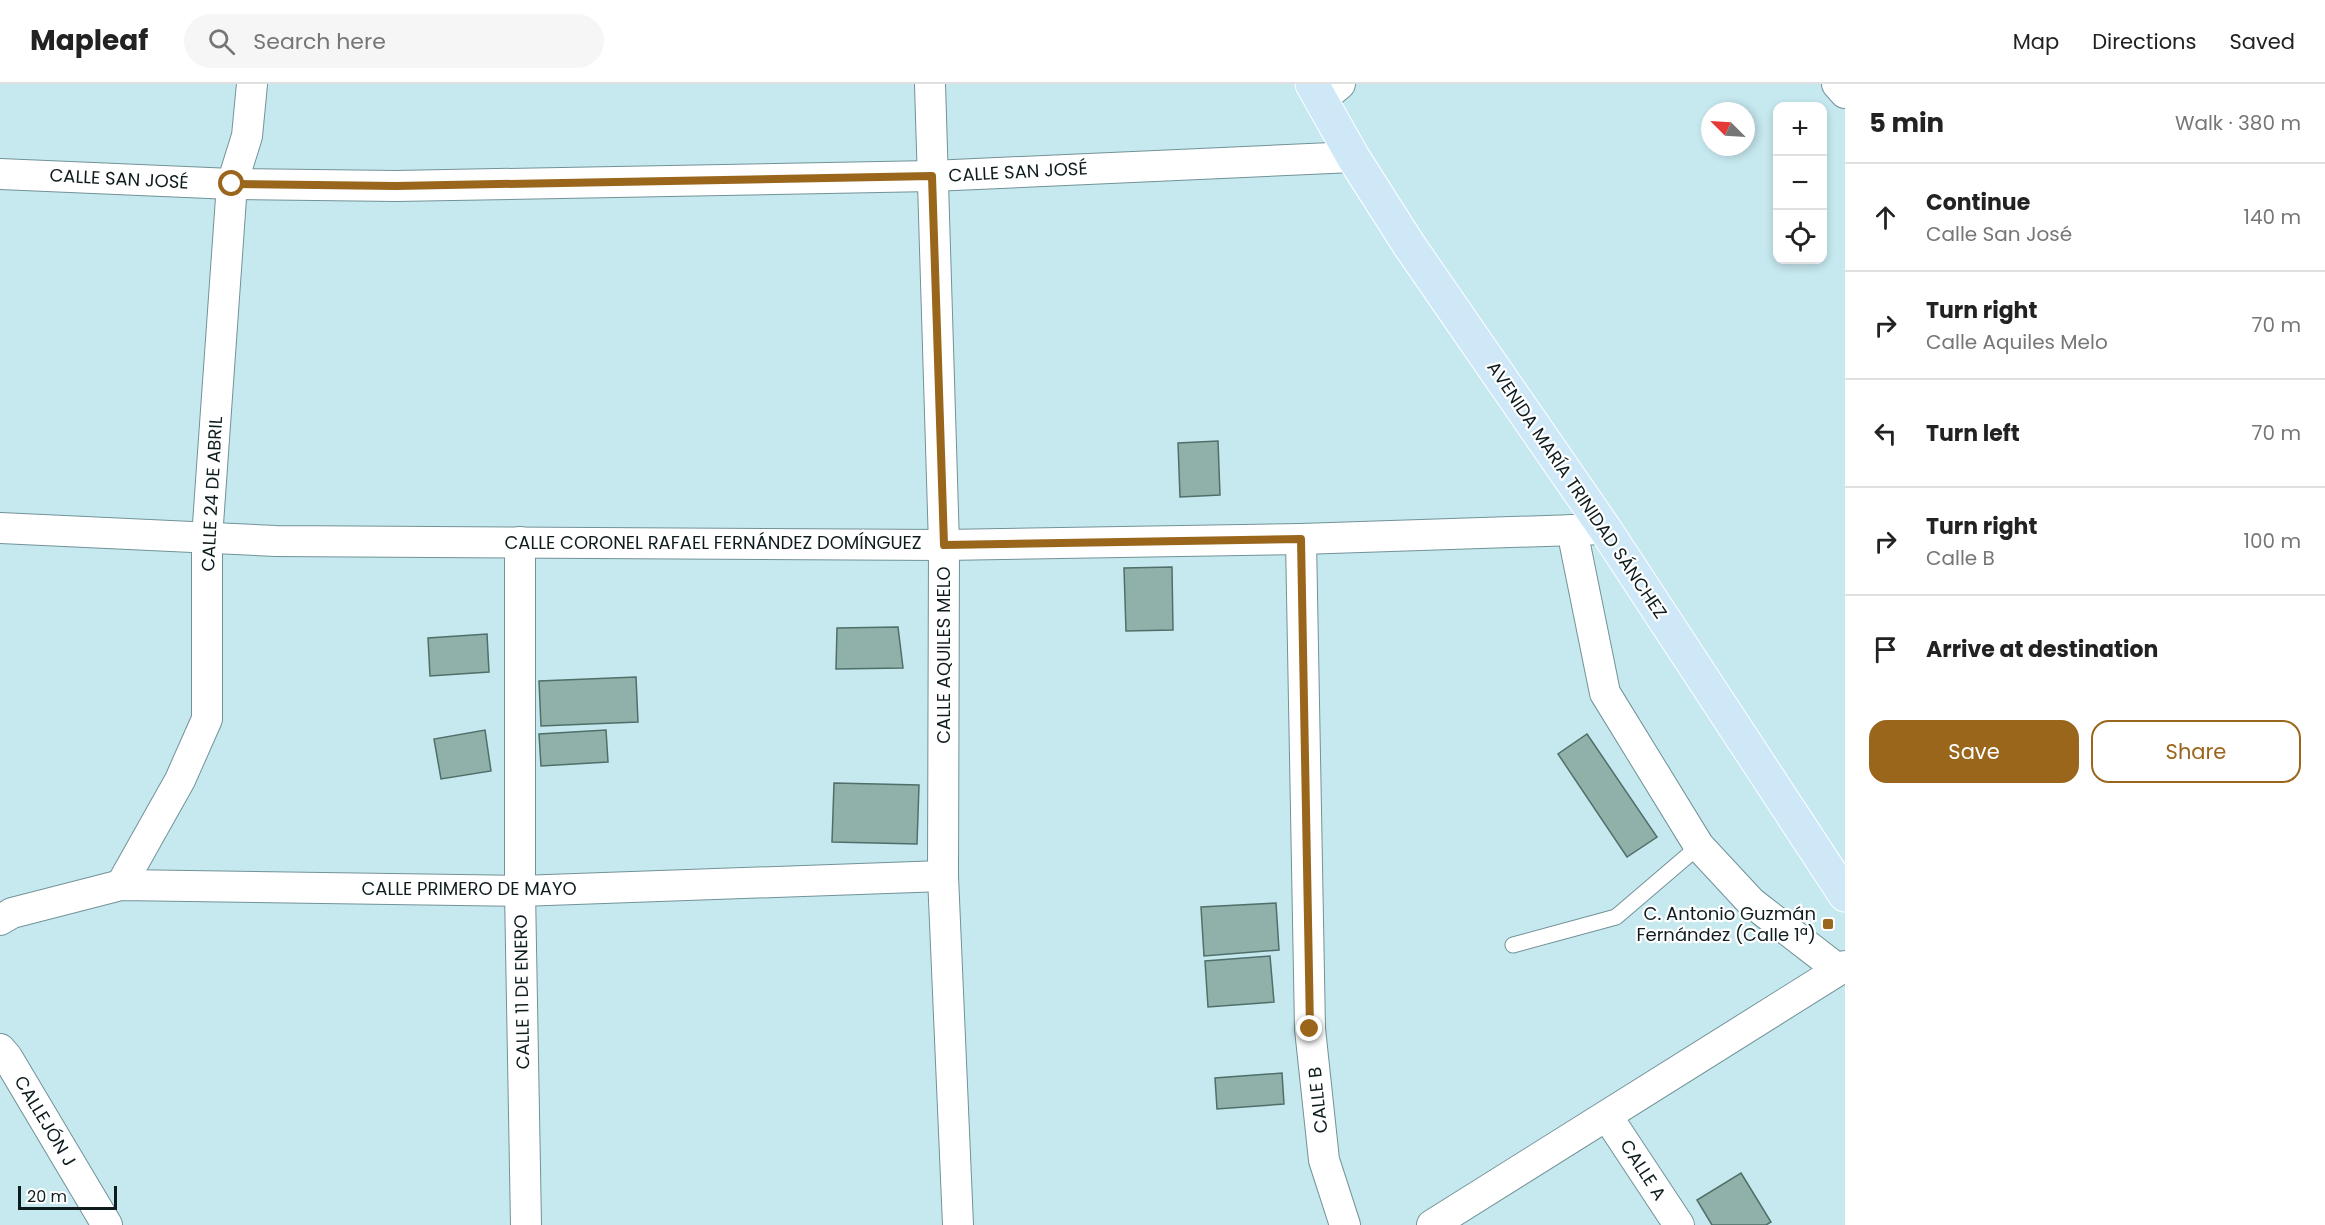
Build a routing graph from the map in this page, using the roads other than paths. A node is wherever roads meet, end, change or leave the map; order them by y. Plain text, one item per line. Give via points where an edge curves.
1 (252, 84) edge
2 (930, 84) edge
3 (1837, 84) edge
4 (1324, 89) edge
5 (1845, 93) edge
6 (1353, 157) junction
7 (0, 174) edge
8 (932, 176) junction
9 (232, 184) junction
10 (0, 528) edge
11 (1605, 529) junction
12 (1572, 530) junction
13 (207, 538) junction
14 (1301, 539) junction
15 (520, 543) junction
16 (944, 545) junction
17 (1699, 846) junction
18 (943, 876) junction
19 (1842, 884) edge
20 (121, 885) junction
21 (519, 891) junction
22 (0, 920) edge
23 (1513, 945) dead end
24 (1842, 968) edge
25 (0, 1049) edge
26 (1607, 1116) junction
27 (107, 1225) edge
28 (526, 1225) edge
29 (958, 1225) edge
30 (1345, 1225) edge
31 (1432, 1225) edge
32 (1679, 1225) edge

1 - 9 street, CALLE 24 DE ABRIL via 247,136
2 - 8 street, CALLE AQUILES MELO
3 - 5 street
4 - 6 main road, AVENIDA MARÍA TRINIDAD SÁNCHEZ
6 - 8 street, CALLE SAN JOSÉ
6 - 11 main road, AVENIDA MARÍA TRINIDAD SÁNCHEZ
7 - 9 street, CALLE SAN JOSÉ
8 - 9 street, CALLE SAN JOSÉ via 396,186
8 - 16 street, CALLE AQUILES MELO
9 - 13 street, CALLE 24 DE ABRIL
10 - 13 street, CALLE CORONEL RAFAEL FERNÁNDEZ DOMÍNGUEZ
11 - 12 street, CALLE CORONEL RAFAEL FERNÁNDEZ DOMÍNGUEZ
11 - 19 main road, AVENIDA MARÍA TRINIDAD SÁNCHEZ
12 - 14 street, CALLE CORONEL RAFAEL FERNÁNDEZ DOMÍNGUEZ
12 - 17 street via 1605,693
13 - 15 street, CALLE CORONEL RAFAEL FERNÁNDEZ DOMÍNGUEZ
13 - 20 street, CALLE 24 DE ABRIL via 207,719 180,780
14 - 16 street, CALLE CORONEL RAFAEL FERNÁNDEZ DOMÍNGUEZ
14 - 30 street, CALLE B via 1310,1029 1324,1160
15 - 16 street, CALLE CORONEL RAFAEL FERNÁNDEZ DOMÍNGUEZ
15 - 21 street, CALLE 11 DE ENERO
16 - 18 street, CALLE AQUILES MELO
17 - 23 lane via 1616,916
17 - 24 street via 1751,902
18 - 21 street, CALLE PRIMERO DE MAYO
18 - 29 street, CALLE AQUILES MELO
20 - 21 street, CALLE PRIMERO DE MAYO
20 - 22 street, CALLE PRIMERO DE MAYO via 12,913
21 - 28 street, CALLE 11 DE ENERO
24 - 26 street
25 - 27 street, CALLEJÓN J
26 - 31 street
26 - 32 street, CALLE A

